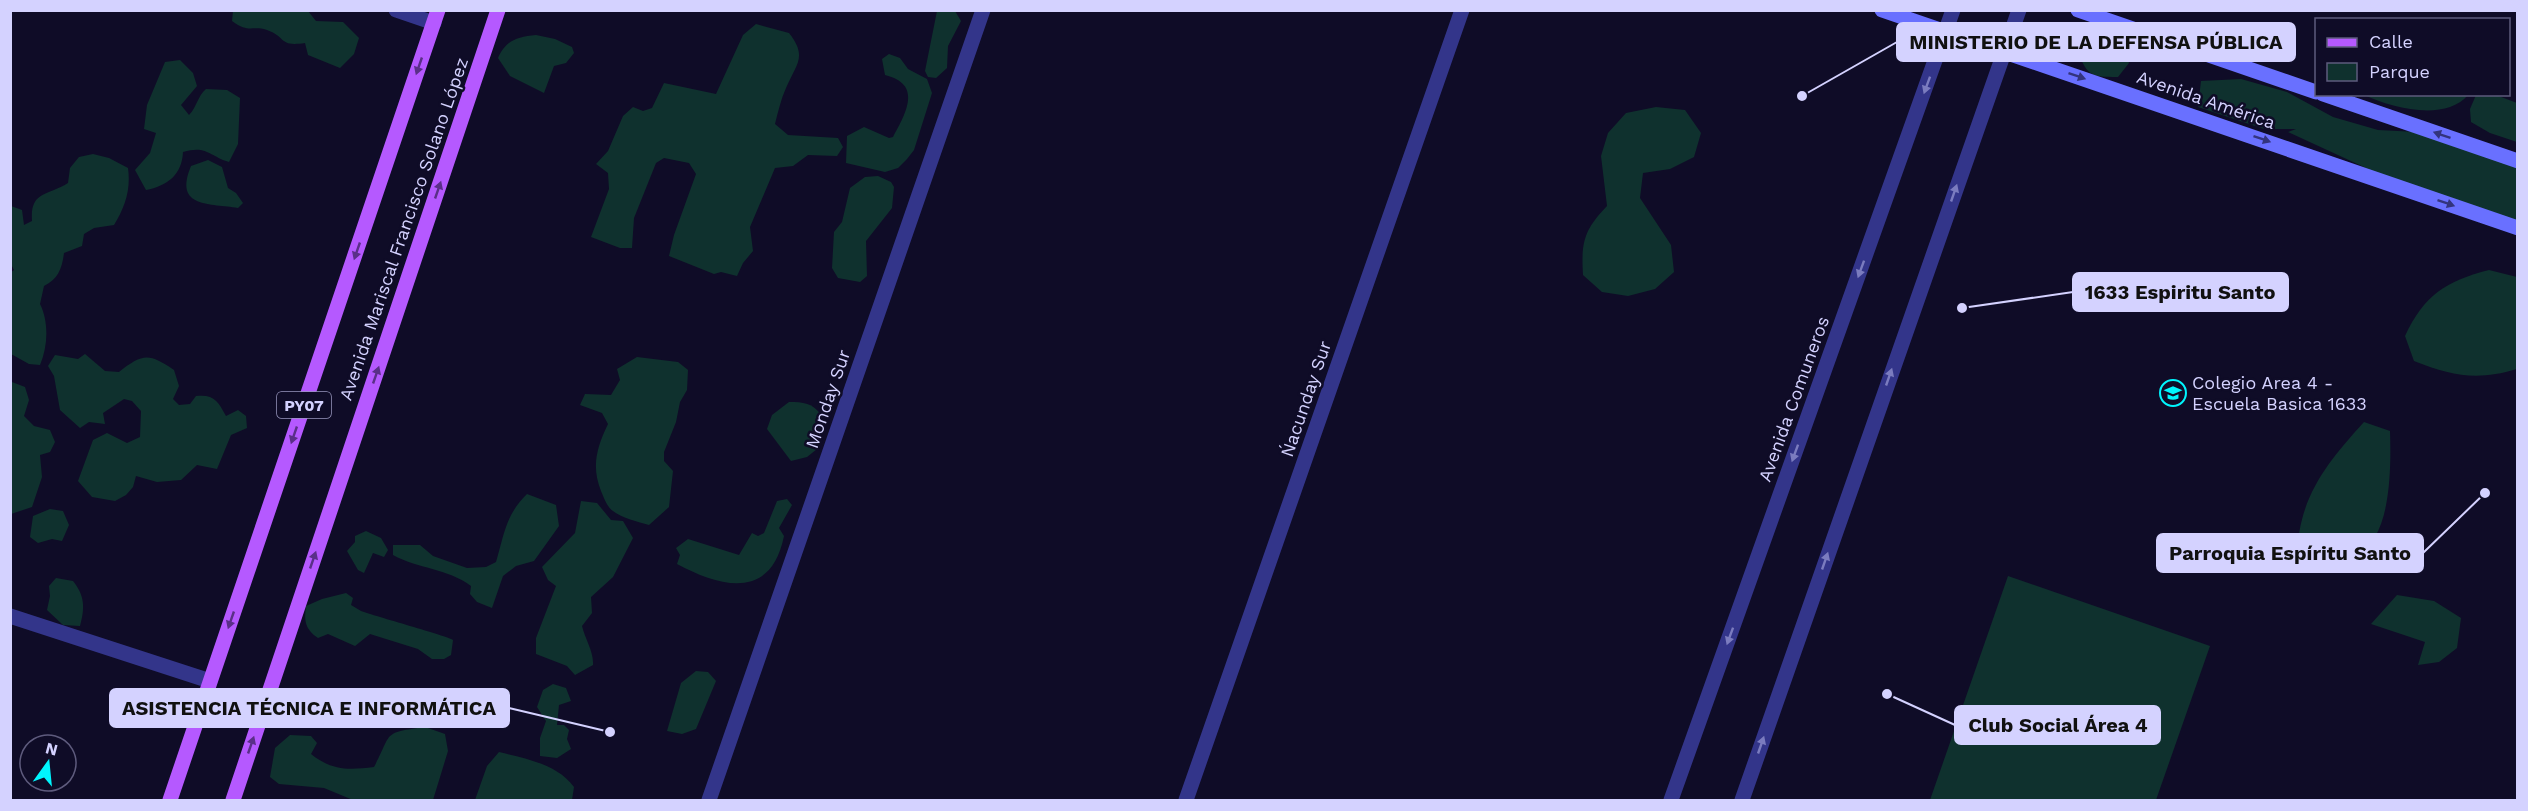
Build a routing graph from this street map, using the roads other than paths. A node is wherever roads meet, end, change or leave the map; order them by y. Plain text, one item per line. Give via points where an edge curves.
1 (396, 10) edge
2 (498, 10) edge
3 (983, 10) edge
4 (1462, 10) edge
5 (1882, 10) edge
6 (1953, 10) edge
7 (2019, 10) edge
8 (2078, 10) edge
9 (436, 17) edge
10 (1945, 33) junction
11 (2003, 51) junction
12 (2315, 92) edge
13 (2330, 96) edge
14 (2517, 161) edge
15 (2517, 228) edge
16 (10, 616) edge
17 (210, 681) junction
18 (170, 801) edge
19 (233, 801) edge
20 (709, 801) edge
21 (1186, 801) edge
22 (1671, 801) edge
23 (1742, 801) edge

1 - 9 street
19 -> 2 main road, Avenida Mariscal Francisco Solano López
3 - 20 street, Monday Sur
4 - 21 street, Ńacunday Sur
5 - 10 main road, Avenida América
6 - 10 street, Avenida Comuneros
7 - 11 street
8 - 12 main road
9 -> 17 main road, Avenida Mariscal Francisco Solano López / PY07
10 - 11 main road, Avenida América
10 -> 22 street, Avenida Comuneros
11 -> 15 main road, Avenida América
23 -> 11 street
14 -> 13 main road
16 - 17 street
17 - 18 main road, Avenida Mariscal Francisco Solano López / PY07

